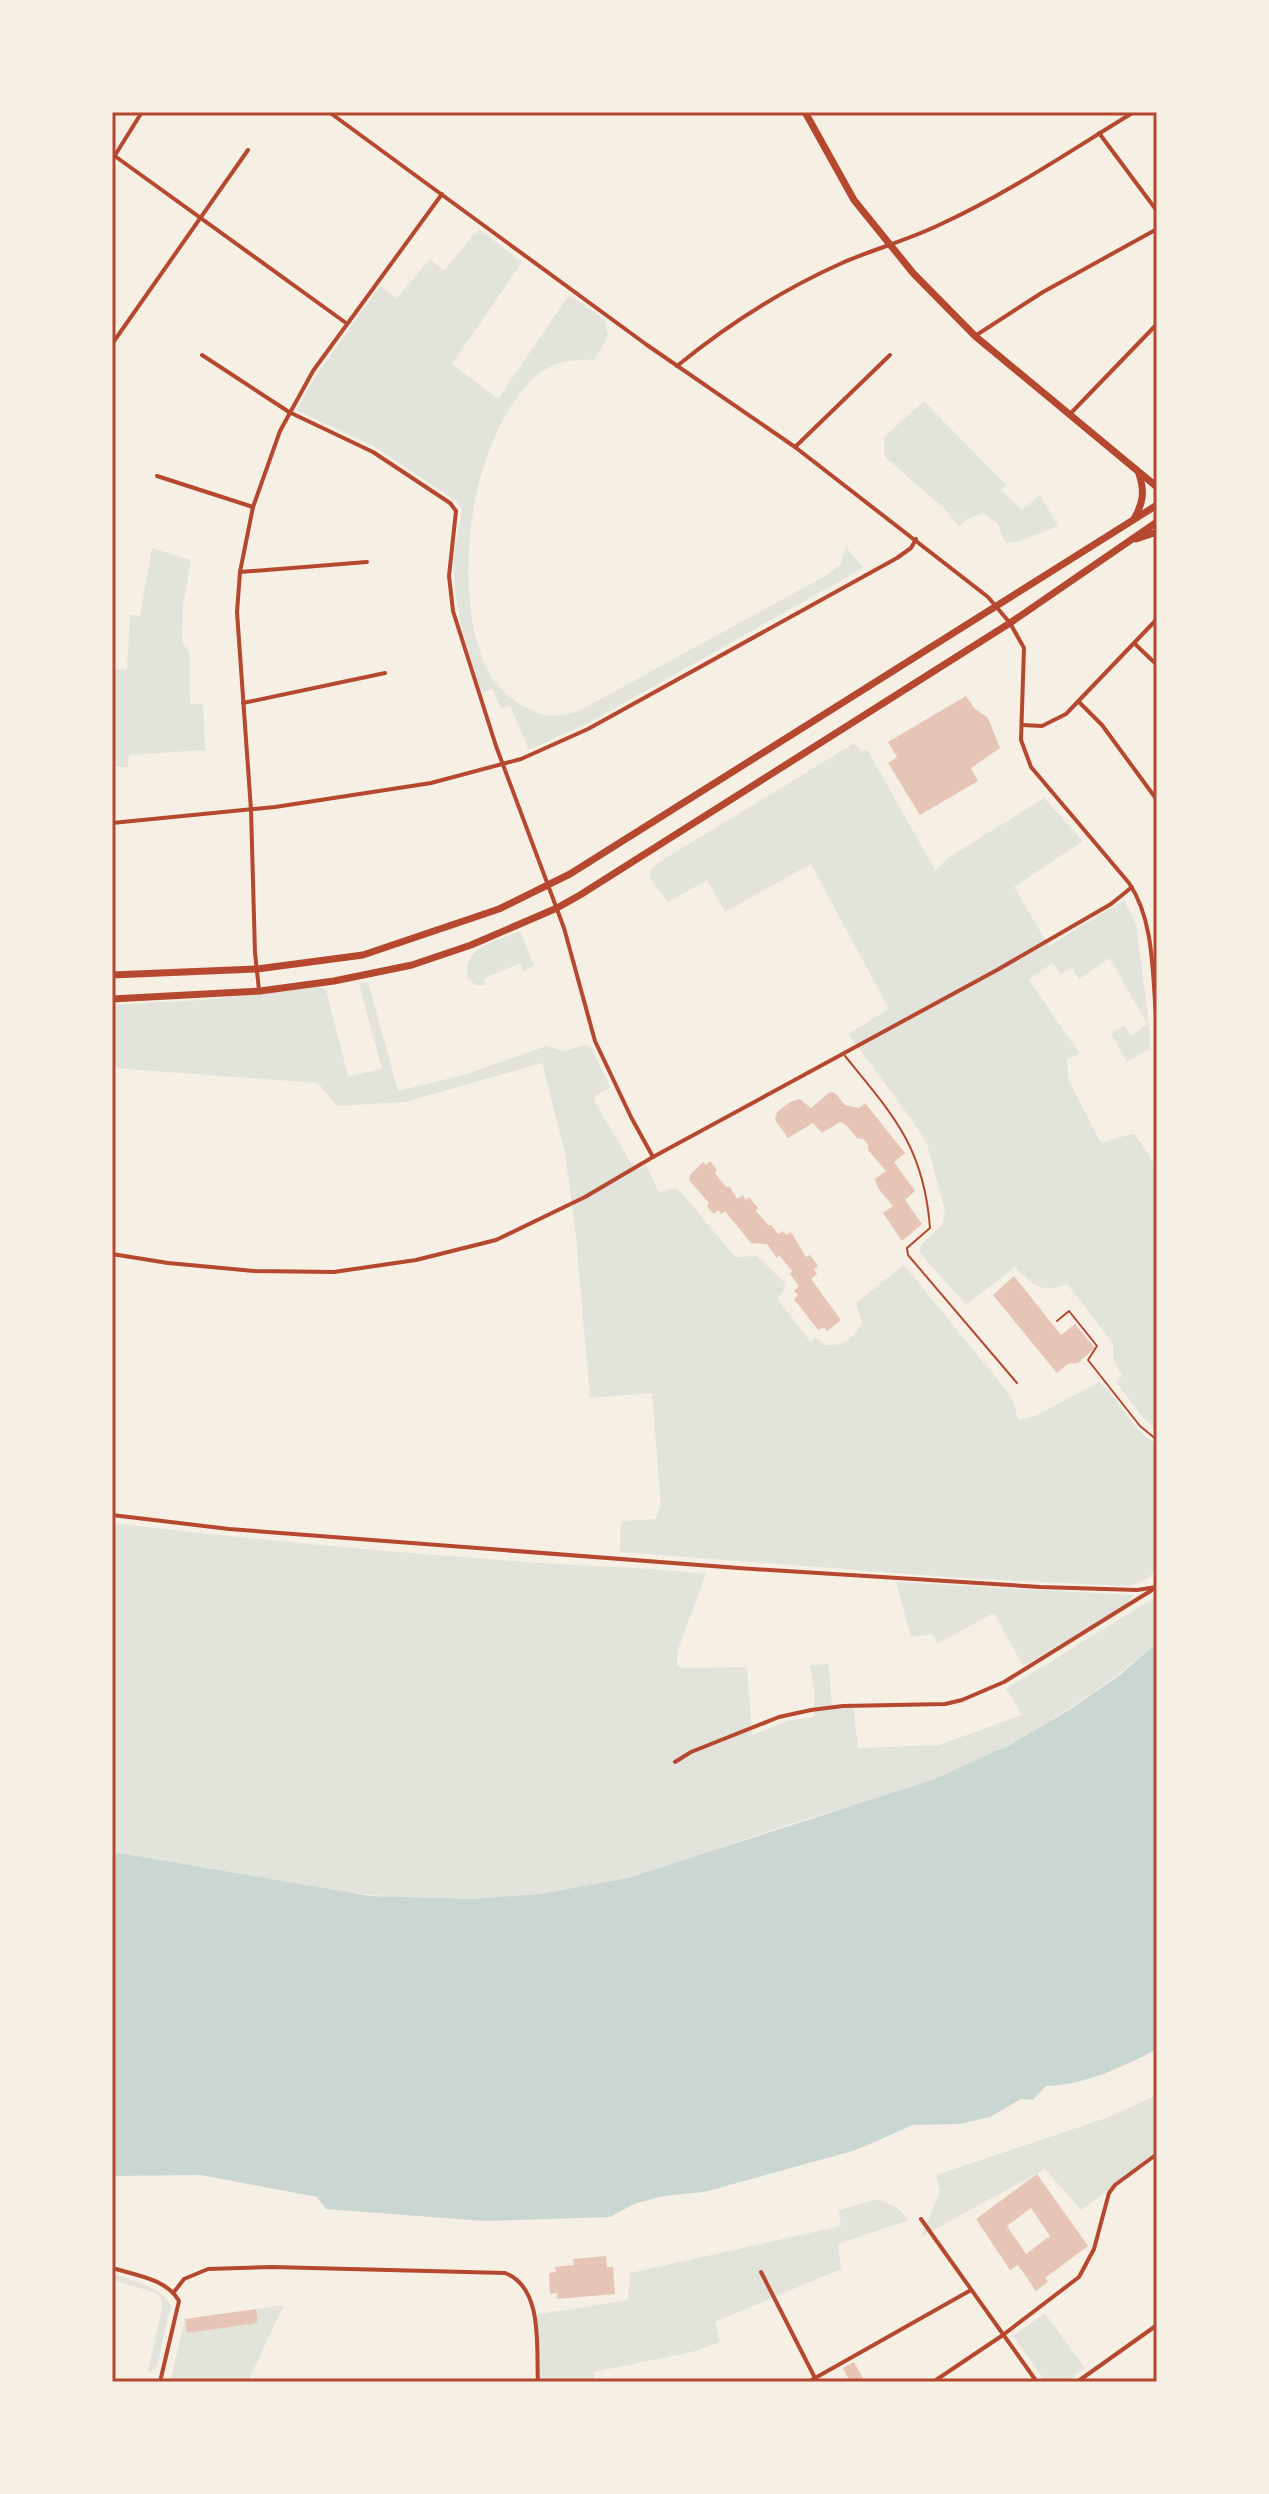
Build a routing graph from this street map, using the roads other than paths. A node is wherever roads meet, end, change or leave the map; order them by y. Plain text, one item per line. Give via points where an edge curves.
1 (142, 112) edge
2 (329, 112) edge
3 (805, 112) edge
4 (1134, 112) edge
5 (1099, 133) junction
6 (248, 150) dead end
7 (113, 157) edge
8 (442, 194) junction
9 (1157, 211) edge
10 (200, 217) junction
11 (1157, 229) edge
12 (889, 245) junction
13 (346, 323) junction
14 (1157, 324) edge
15 (975, 336) junction
16 (112, 344) edge
17 (202, 355) dead end
18 (890, 355) dead end
19 (677, 366) junction
20 (289, 412) junction
21 (1070, 415) junction
22 (795, 447) junction
23 (1139, 472) junction
24 (157, 476) dead end
25 (1157, 484) edge
26 (1157, 505) edge
27 (253, 507) junction
28 (1132, 521) junction
29 (1157, 522) edge
30 (1157, 532) edge
31 (916, 539) junction
32 (1116, 548) junction
33 (367, 562) dead end
34 (240, 572) junction
35 (996, 606) junction
36 (1157, 619) edge
37 (1010, 623) junction
38 (1135, 644) junction
39 (1157, 665) edge
40 (385, 673) dead end
41 (1079, 701) junction
42 (243, 703) junction
43 (1022, 725) junction
44 (503, 764) junction
45 (1157, 800) edge
46 (251, 810) junction
47 (112, 823) edge
48 (548, 885) junction
49 (1132, 887) junction
50 (557, 908) junction
51 (257, 969) junction
52 (112, 975) edge
53 (260, 991) junction
54 (112, 999) edge
55 (1157, 1027) edge
56 (843, 1053) junction
57 (653, 1157) junction
58 (112, 1254) edge
59 (1057, 1321) dead end
60 (1017, 1383) dead end
61 (1157, 1440) edge
62 (112, 1515) edge
63 (1156, 1588) edge
64 (675, 1762) dead end
65 (1157, 2154) edge
66 (921, 2219) dead end
67 (112, 2268) edge
68 (761, 2272) dead end
69 (971, 2290) junction
70 (174, 2292) junction
71 (1157, 2325) edge
72 (1003, 2335) junction
73 (815, 2378) junction
74 (160, 2382) edge
75 (538, 2382) edge
76 (808, 2382) edge
77 (933, 2382) edge
78 (1037, 2382) edge
79 (1077, 2382) edge

1 - 7 street
2 - 8 street
3 - 12 main road via 854,200
4 - 5 street
5 - 9 street
5 - 12 street via 978,205
6 - 10 street
7 - 10 street
8 - 13 street
8 - 19 street
10 - 13 street
10 - 16 street
11 - 15 street
12 - 15 main road
12 - 19 street via 783,294
13 - 20 street
14 - 21 street
15 - 21 main road
17 - 20 street
18 - 22 street
19 - 22 street
20 - 27 street
20 - 44 street via 373,452 456,511 449,576 453,611
21 - 23 main road
22 - 31 street
23 - 25 main road
23 - 28 main road via 1144,492
24 - 27 street
26 - 28 main road
27 - 34 street
28 - 35 main road
29 - 32 main road
30 - 32 main road
31 - 35 street
31 - 44 street via 897,558 588,729
32 - 37 main road
33 - 34 street
34 - 42 street
35 - 37 street
35 - 48 main road
36 - 38 street
37 - 43 street via 1026,656
37 - 50 main road
38 - 39 street
38 - 41 street
40 - 42 street
41 - 43 street via 1052,724
41 - 45 street
42 - 46 street
43 - 49 street via 1023,749 1031,767
44 - 46 street via 431,783
44 - 48 street
46 - 47 street
46 - 51 street
48 - 50 street
48 - 51 main road via 499,909 363,955
49 - 55 street via 1146,923
49 - 56 street via 1037,947
50 - 53 main road via 412,965
50 - 57 street via 595,1041
51 - 52 main road
51 - 53 street
53 - 54 main road
56 - 57 street
56 - 60 lane via 911,1145 927,1196 930,1228 907,1248 908,1255
57 - 58 street via 496,1240 416,1260 334,1272 254,1271
59 - 61 lane via 1069,1311 1097,1346 1088,1360
62 - 63 street via 229,1529 738,1568 1040,1587
63 - 64 street via 1004,1682 962,1700 800,1712
65 - 72 street via 1109,2193 1094,2249 1079,2277
66 - 69 street
67 - 70 street
68 - 73 street
69 - 72 street
69 - 73 street
70 - 74 street via 178,2313
70 - 75 street via 184,2279 208,2269 505,2273 520,2282 531,2300
71 - 79 street
72 - 77 street
72 - 78 street
73 - 76 street

